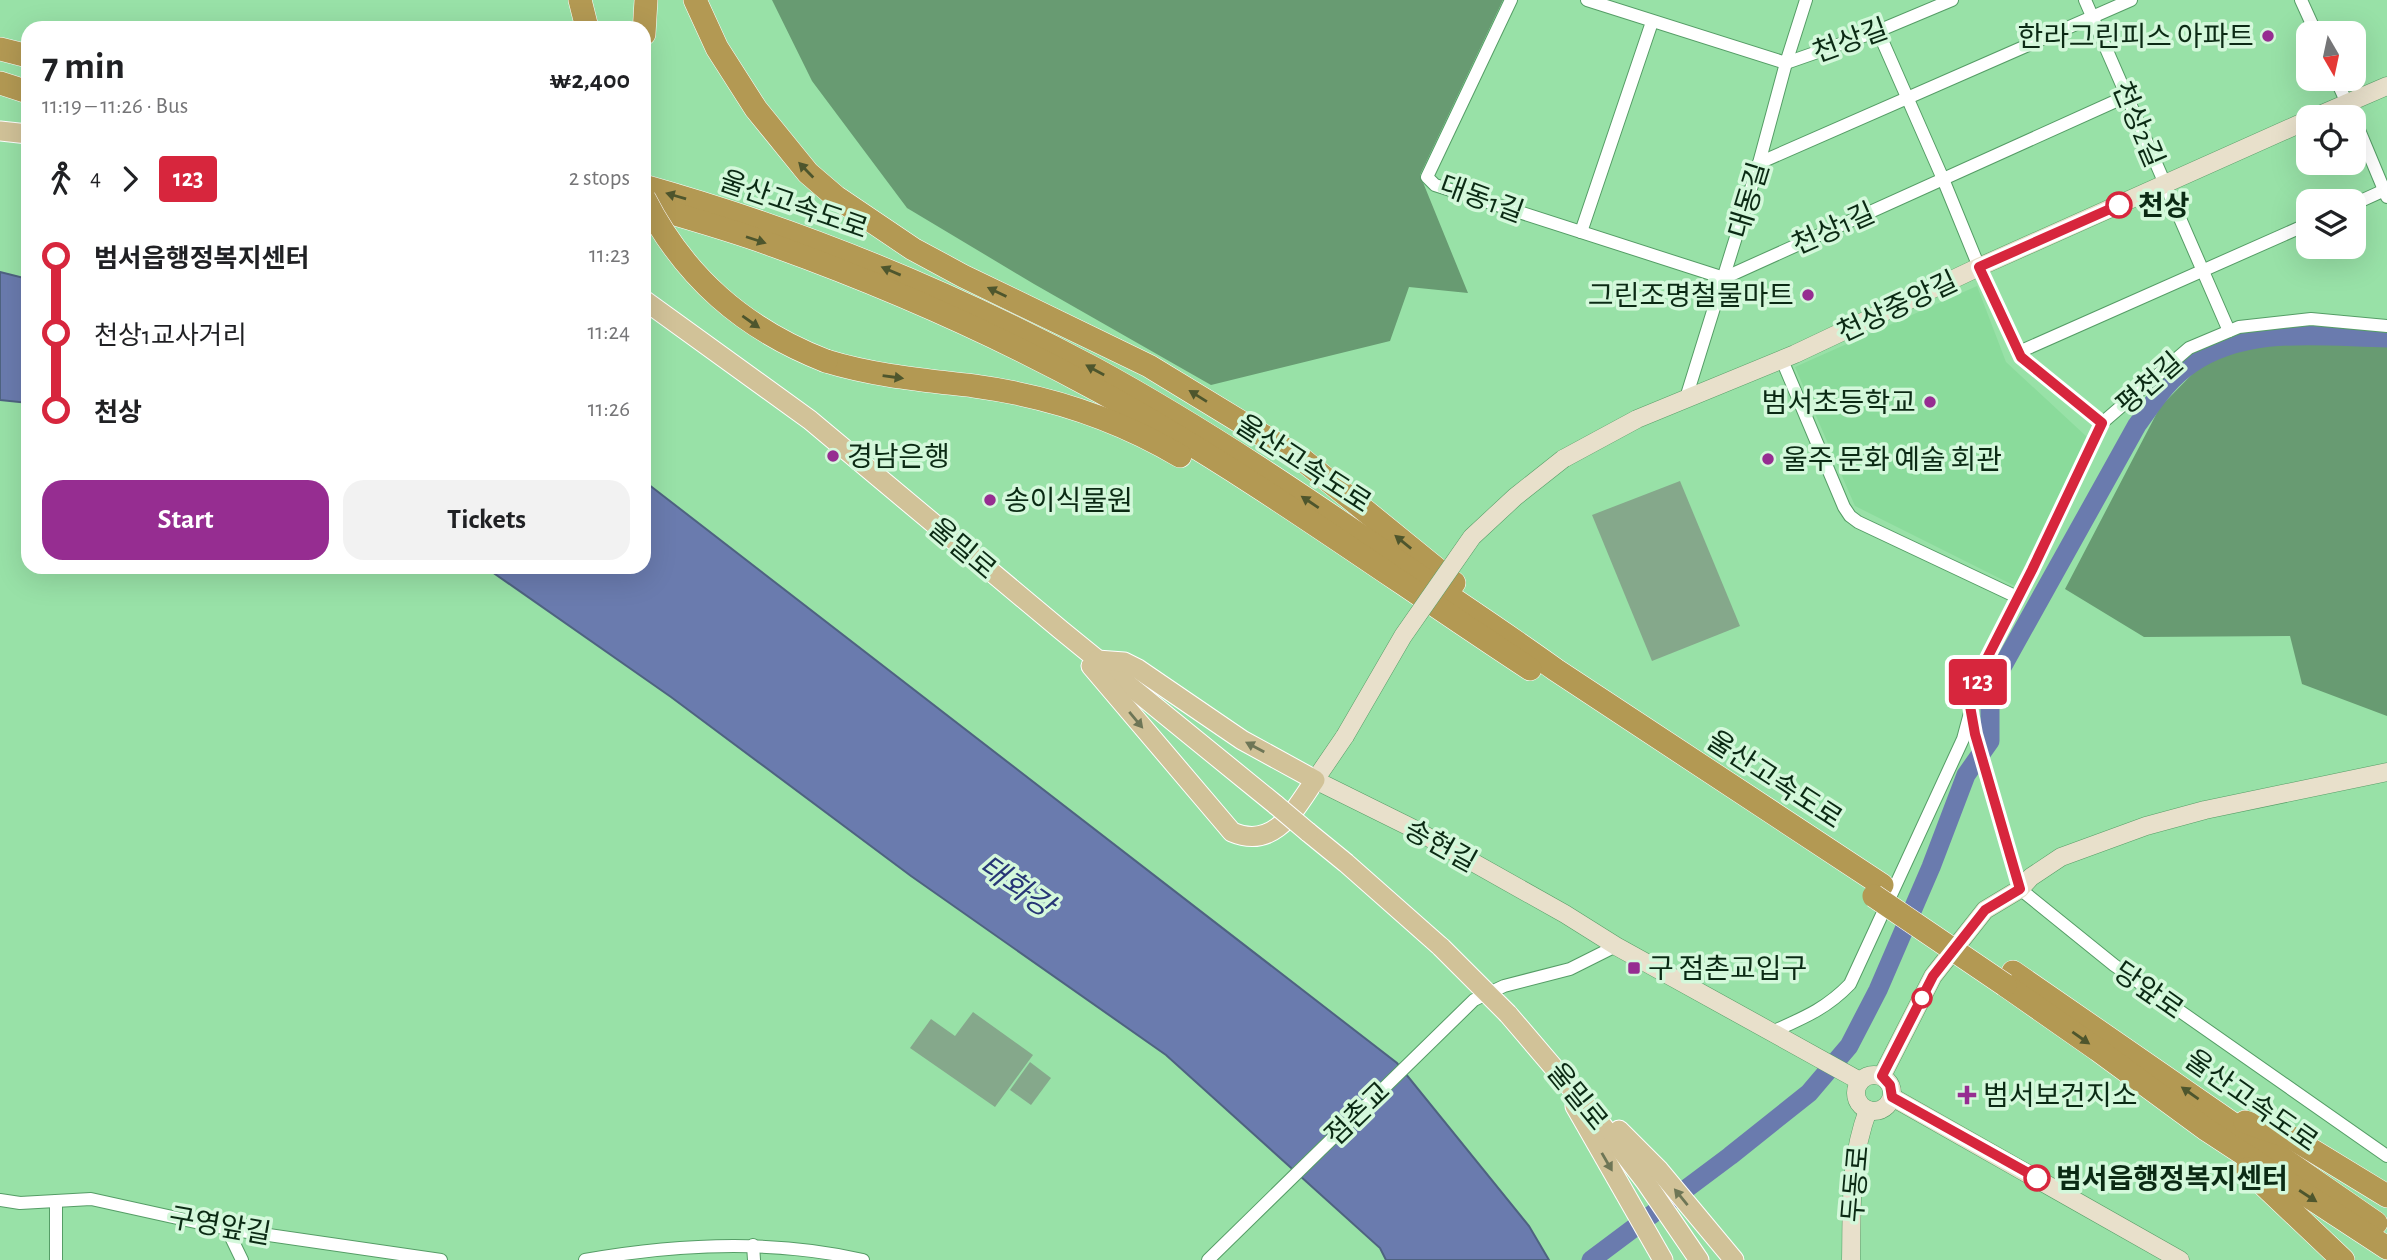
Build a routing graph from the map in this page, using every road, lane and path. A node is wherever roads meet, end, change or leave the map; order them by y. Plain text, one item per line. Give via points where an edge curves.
1 (580, 0) edge
2 (646, 0) edge
3 (695, 0) edge
4 (1511, 0) edge
5 (1587, 0) edge
6 (1806, 0) edge
7 (1952, 0) edge
8 (2085, 0) edge
9 (2131, 0) edge
10 (2301, 0) edge
11 (2092, 17) junction
12 (585, 21) edge
13 (645, 21) edge
14 (2311, 21) edge
15 (1652, 22) junction
16 (1878, 31) junction
17 (0, 49) edge
18 (21, 54) edge
19 (1786, 63) junction
20 (0, 68) edge
21 (21, 73) edge
22 (0, 83) edge
23 (2387, 86) edge
24 (21, 90) edge
25 (2127, 96) junction
26 (1906, 97) junction
27 (2362, 105) edge
28 (2296, 125) edge
29 (0, 132) edge
30 (21, 134) edge
31 (2366, 147) edge
32 (1759, 163) junction
33 (1943, 179) junction
34 (2165, 185) junction
35 (651, 188) edge
36 (2386, 192) edge
37 (2366, 200) edge
38 (651, 207) edge
39 (651, 211) edge
40 (2296, 229) edge
41 (1581, 232) junction
42 (1979, 267) junction
43 (2203, 270) junction
44 (1724, 278) junction
45 (651, 305) edge
46 (2387, 326) edge
47 (2228, 331) junction
48 (2019, 352) junction
49 (1782, 360) junction
50 (1686, 398) junction
51 (2102, 423) junction
52 (1339, 542) junction
53 (2017, 597) junction
54 (1060, 630) junction
55 (1509, 636) junction
56 (1097, 660) junction
57 (1970, 706) junction
58 (2387, 772) edge
59 (1315, 780) junction
60 (2020, 889) junction
61 (1878, 891) junction
62 (1616, 946) junction
63 (1772, 1032) junction
64 (1549, 1060) junction
65 (1882, 1076) junction
66 (1853, 1078) junction
67 (1892, 1097) junction
68 (1868, 1110) junction
69 (2213, 1122) junction
70 (2387, 1156) edge
71 (1652, 1176) junction
72 (2387, 1196) edge
73 (0, 1200) edge
74 (56, 1201) junction
75 (227, 1229) junction
76 (2387, 1230) edge
77 (753, 1245) junction
78 (2387, 1248) edge
79 (688, 1249) junction
80 (1661, 1257) edge
81 (420, 1258) edge
82 (57, 1260) edge
83 (242, 1260) edge
84 (441, 1260) edge
85 (585, 1260) edge
86 (705, 1260) edge
87 (754, 1260) edge
88 (862, 1260) edge
89 (1208, 1260) edge
90 (1699, 1260) edge
91 (1734, 1260) edge
92 (1851, 1260) edge
93 (2180, 1260) edge
94 (2343, 1260) edge

1 - 12 highway
2 - 13 highway
55 -> 3 highway via 1486,607 1303,460 1149,366 913,249 836,197 808,173 756,109 717,48
4 - 41 street, 대동1길 via 1427,177 1435,185
5 - 15 street
6 - 19 street, 대동길
7 - 16 street, 천상길
8 - 11 street, 천상2길
9 - 11 street
10 - 14 street
11 - 25 street, 천상2길
11 - 26 street
15 - 19 street
15 - 41 street
16 - 19 street, 천상길
16 - 26 street
17 - 18 highway
19 - 32 street, 대동길
20 - 21 highway
22 - 24 highway
23 - 27 street
25 - 33 street, 천상1길
25 - 34 street, 천상2길
26 - 32 street
26 - 33 street
28 - 34 street, 천상중앙길
29 - 30 main road
31 - 36 street
32 - 44 street, 대동길
33 - 42 street
33 - 44 street, 천상1길
34 - 42 street, 천상중앙길
34 - 43 street, 천상2길
55 -> 35 highway, 울산고속도로 via 1270,475 1095,369 869,261
36 - 37 street
38 -> 52 highway, 울산고속도로 via 775,246 1038,358 1160,426
39 -> 52 highway, bridge via 684,262 728,305 777,340 826,361 880,375 1013,393 1095,414 1159,444 1314,537
40 - 43 street
41 - 44 street, 대동1길
42 - 48 street
42 - 49 street, 천상중앙길
43 - 47 street, 천상2길
43 - 48 street
44 - 50 street, 대동길
45 - 54 main road, 울밀로 via 810,420
46 - 47 street, 평천길 via 2311,319
47 - 51 street, 평천길 via 2189,348
48 - 51 street
49 - 50 street, 천상중앙길
49 - 53 street via 1850,516
50 - 59 street, 천상중앙길, bridge via 1614,429 1563,459 1472,537 1403,636
51 - 53 street, 평천길
52 - 61 highway, 울산고속도로
53 - 57 street, 평천길 via 1980,672
54 - 56 main road, 울밀로
54 -> 59 main road via 1232,832 1245,838 1268,835 1279,828
55 - 61 highway, 울산고속도로
59 -> 56 main road via 1242,740 1138,669 1124,662
56 - 64 main road, 울밀로, bridge via 1356,871 1441,947
57 - 60 street, 평천길
57 - 63 street, 평천길 via 1964,739 1850,984 1834,1001
58 - 60 street via 2146,826 2061,857
59 - 62 street, 송현길 via 1412,828
60 - 65 street via 1985,910 1933,976
60 - 70 street, 당앞로 via 2113,965
61 - 69 highway, 울산고속도로, bridge via 2009,979 2098,1050
62 - 63 street
62 - 89 street, 점촌교 via 1570,969 1504,986 1474,1000
63 - 66 street
64 - 71 main road, 울밀로
64 -> 80 main road
65 - 66 street
65 - 67 street
66 - 68 street via 1856,1098
67 - 68 street via 1885,1107
67 - 93 street
68 - 92 street, 두동로 via 1858,1137 1852,1180
69 - 72 highway via 2292,1138
69 - 76 highway, 울산고속도로
69 -> 78 highway, 울산고속도로
69 - 94 highway
71 - 90 main road
91 -> 71 main road via 1704,1224
73 - 74 street, 구영앞길
74 - 75 street, 구영앞길 via 91,1199
74 - 82 street
75 - 81 street, 구영앞길
75 - 83 street
77 - 79 street
77 - 87 street
77 - 88 street
79 - 85 street
79 - 86 street
81 - 84 street, 구영앞길

